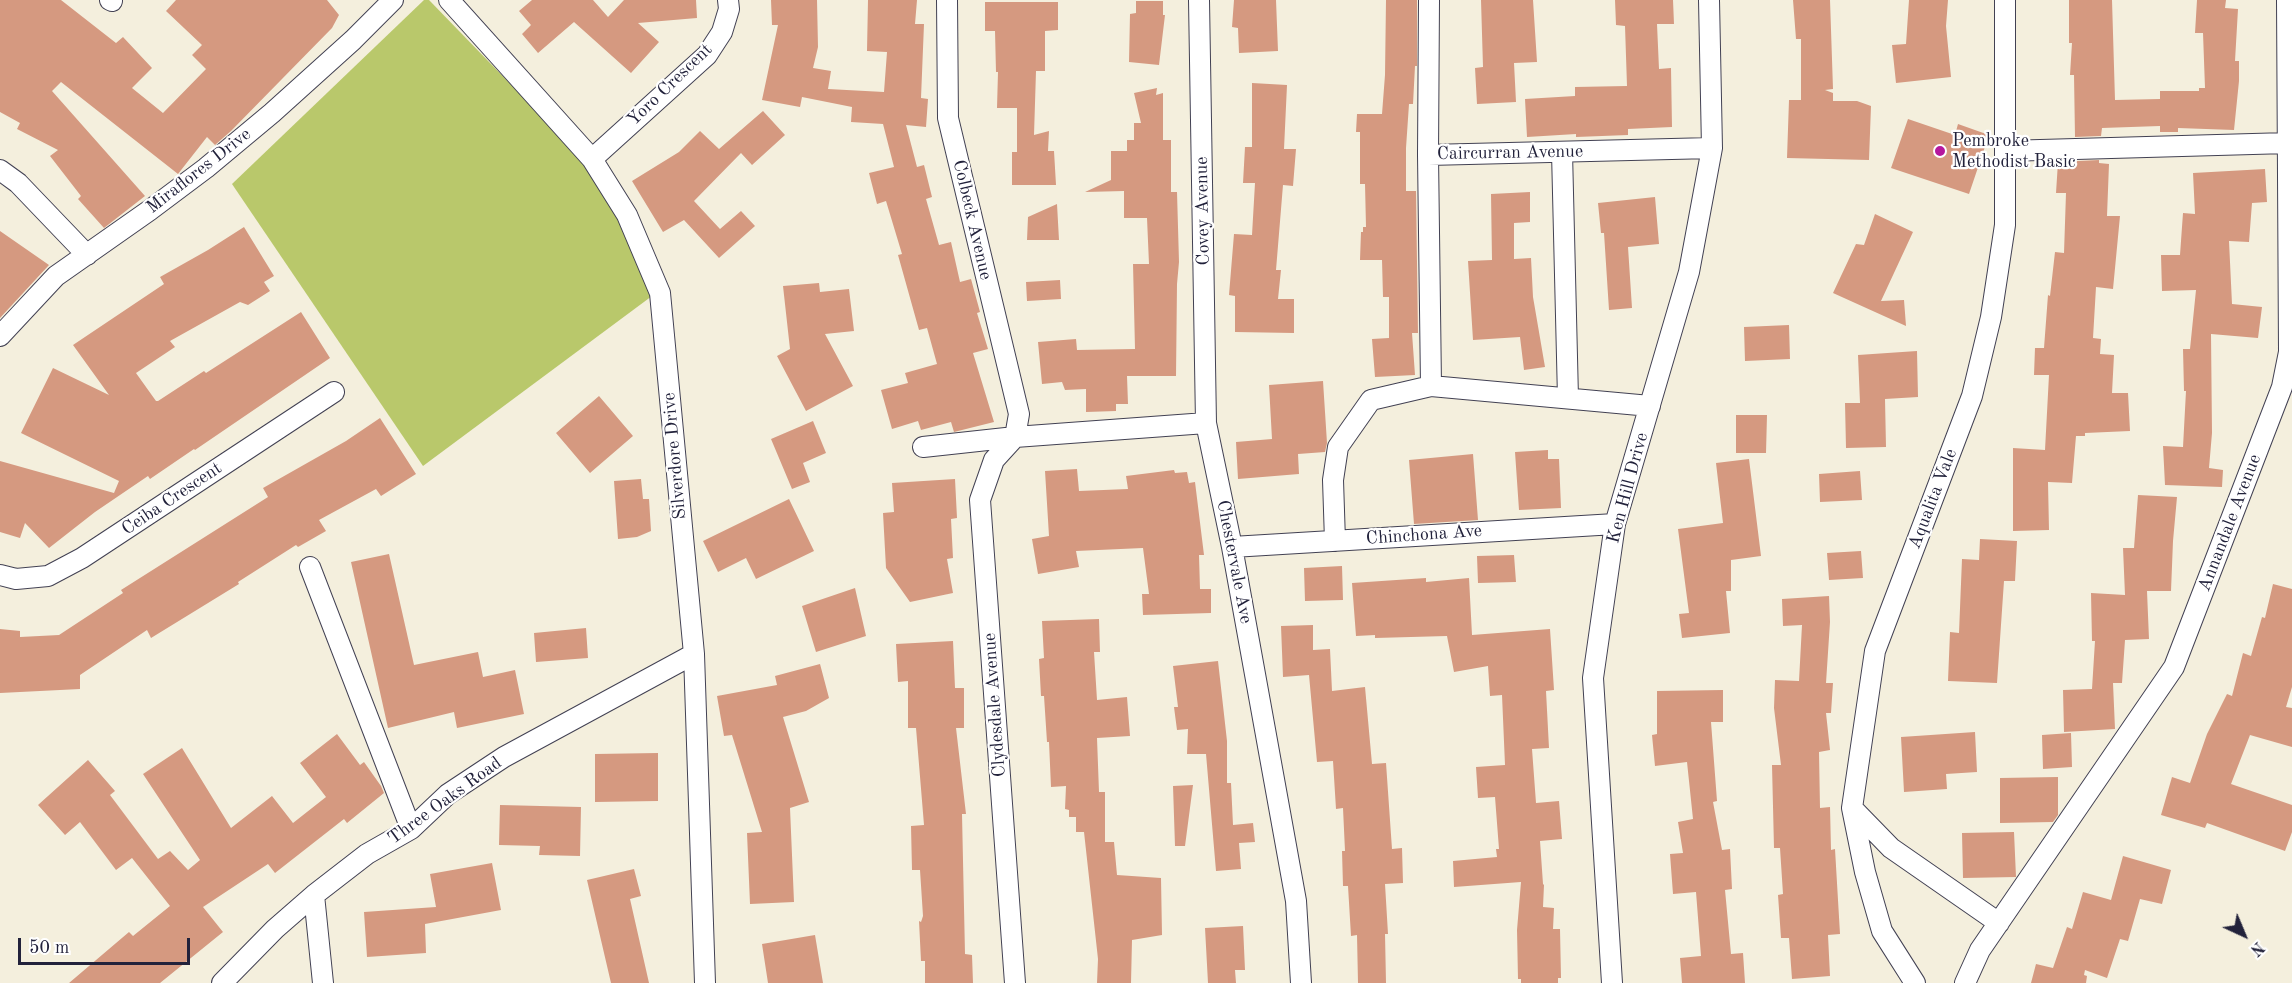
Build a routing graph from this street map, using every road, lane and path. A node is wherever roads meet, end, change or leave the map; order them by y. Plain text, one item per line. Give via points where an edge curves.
1 (393, 0) edge
2 (449, 0) edge
3 (728, 0) edge
4 (947, 0) edge
5 (1199, 0) edge
6 (1429, 0) edge
7 (1709, 0) edge
8 (2004, 0) edge
9 (2287, 0) edge
10 (2288, 143) junction
11 (1712, 148) junction
12 (2006, 151) junction
13 (1562, 152) junction
14 (1428, 155) junction
15 (592, 159) junction
16 (0, 170) edge
17 (87, 255) junction
18 (0, 336) edge
19 (1431, 386) junction
20 (334, 392) dead end
21 (1568, 398) junction
22 (1650, 406) junction
23 (1206, 423) junction
24 (1015, 437) junction
25 (923, 447) dead end
26 (1615, 524) junction
27 (1335, 541) junction
28 (1233, 547) junction
29 (310, 567) dead end
30 (0, 575) edge
31 (694, 654) junction
32 (1852, 808) junction
33 (411, 829) junction
34 (314, 895) junction
35 (1999, 923) junction
36 (222, 983) edge
37 (322, 983) edge
38 (705, 983) edge
39 (1015, 983) edge
40 (1301, 983) edge
41 (1612, 983) edge
42 (1915, 983) edge
43 (1965, 983) edge

1 - 17 street, Miraflores Drive via 230,147
2 - 15 street, Silverdore Drive
3 - 15 street, Yoro Crescent via 722,32 707,55
4 - 24 street, Colbeck Avenue via 948,118 1019,414
5 - 23 street, Covey Avenue
6 - 14 street, Caircurran Avenue
7 - 11 street, Ken Hill Drive
8 - 12 street, Aqualita Vale
9 - 10 street, Annandale Avenue
10 - 12 street
10 - 35 street, Annandale Avenue via 2289,352 2282,387 2174,667
11 - 13 street, Caircurran Avenue
11 - 22 street, Ken Hill Drive via 1689,272
12 - 32 street, Aqualita Vale via 2005,225 1991,317 1972,396 1875,651
13 - 14 street, Caircurran Avenue
13 - 21 street
14 - 19 street
15 - 31 street, Silverdore Drive via 627,215 660,293
16 - 17 street via 18,183
17 - 18 street, Miraflores Drive via 56,276
19 - 21 street
19 - 27 street via 1371,400 1338,447 1333,480
20 - 30 street, Ceiba Crescent via 82,558 48,576 16,579
21 - 22 street
22 - 26 street, Ken Hill Drive
23 - 24 street
23 - 28 street, Chestervale Ave
24 - 25 street
24 - 39 street, Clydesdale Avenue via 994,460 980,500
26 - 27 street, Chinchona Ave
26 - 41 street, Ken Hill Drive via 1593,678
27 - 28 street, Chinchona Ave
28 - 40 street, Chestervale Ave via 1296,901
29 - 33 street
31 - 33 street, Three Oaks Road via 504,758 448,794
31 - 38 street, Silverdore Drive
32 - 35 street via 1891,848
32 - 42 street, Aqualita Vale via 1882,931
33 - 34 street, Three Oaks Road via 368,854
34 - 36 street, Three Oaks Road
34 - 37 street
35 - 43 street, Annandale Avenue via 1980,950

